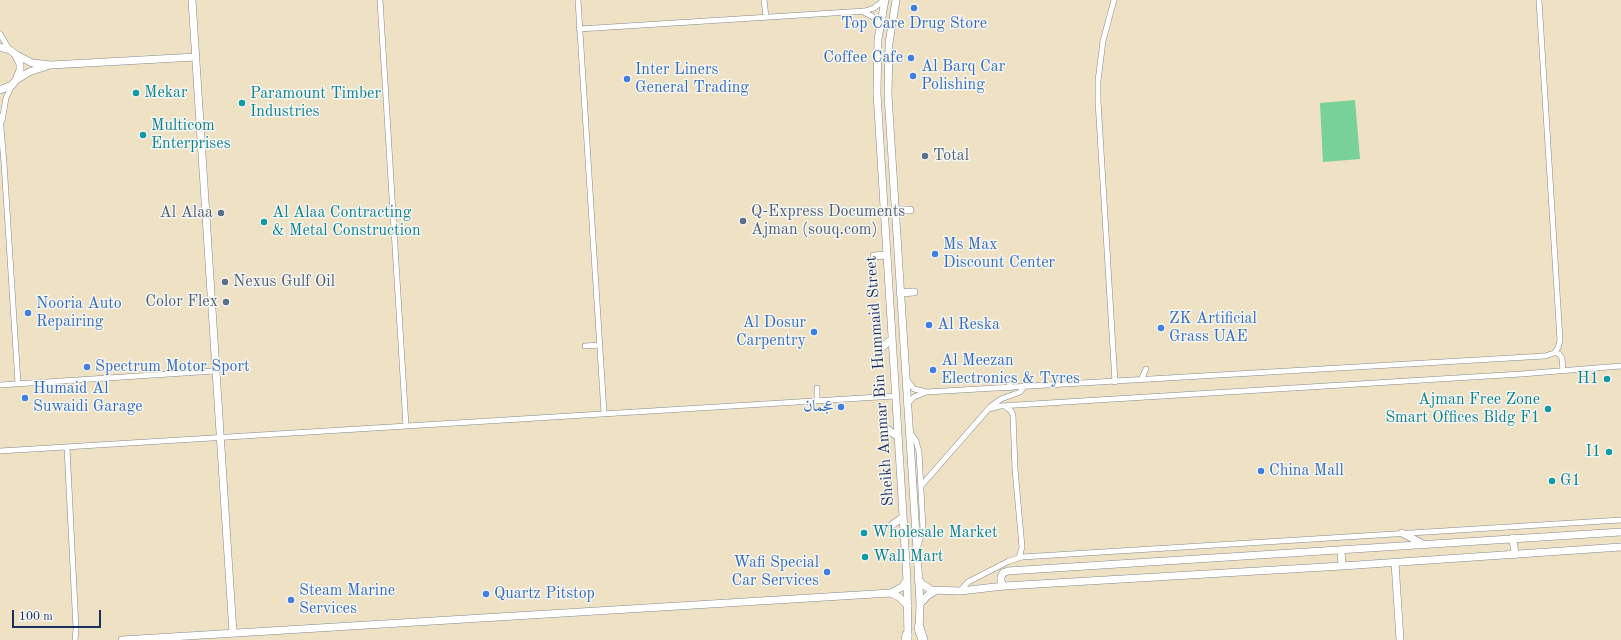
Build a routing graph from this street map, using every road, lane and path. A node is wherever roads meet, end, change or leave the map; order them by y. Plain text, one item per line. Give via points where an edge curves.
1 (192, 0) edge
2 (380, 0) edge
3 (578, 0) edge
4 (764, 0) edge
5 (884, 0) edge
6 (896, 0) edge
7 (1114, 0) edge
8 (1539, 0) edge
9 (860, 11) junction
10 (766, 18) junction
11 (880, 26) junction
12 (580, 29) junction
13 (0, 34) edge
14 (0, 47) edge
15 (12, 52) junction
16 (196, 57) junction
17 (51, 65) junction
18 (14, 83) junction
19 (0, 90) edge
20 (0, 116) edge
21 (2, 124) junction
22 (896, 210) junction
23 (910, 210) dead end
24 (886, 255) junction
25 (874, 256) dead end
26 (914, 292) dead end
27 (900, 293) junction
28 (892, 339) junction
29 (599, 345) junction
30 (585, 346) dead end
31 (881, 348) dead end
32 (1555, 352) junction
33 (1621, 366) edge
34 (1146, 369) dead end
35 (215, 371) junction
36 (1563, 371) junction
37 (906, 378) junction
38 (1009, 378) dead end
39 (1141, 380) junction
40 (1115, 382) junction
41 (18, 384) junction
42 (0, 385) edge
43 (1024, 387) junction
44 (816, 388) dead end
45 (1010, 388) junction
46 (927, 392) junction
47 (895, 396) junction
48 (817, 400) junction
49 (907, 404) junction
50 (1005, 406) junction
51 (989, 409) junction
52 (604, 413) junction
53 (406, 426) junction
54 (886, 428) dead end
55 (908, 431) junction
56 (220, 437) junction
57 (898, 437) junction
58 (67, 447) junction
59 (0, 451) edge
60 (921, 486) junction
61 (903, 517) junction
62 (1621, 520) edge
63 (892, 525) dead end
64 (1621, 532) edge
65 (1402, 533) junction
66 (1513, 538) junction
67 (1424, 544) junction
68 (1621, 547) edge
69 (917, 550) junction
70 (1341, 550) junction
71 (1515, 555) junction
72 (1019, 558) junction
73 (1395, 563) junction
74 (1342, 566) junction
75 (918, 578) junction
76 (907, 580) junction
77 (1004, 586) junction
78 (935, 591) junction
79 (960, 591) junction
80 (891, 593) junction
81 (920, 604) junction
82 (908, 606) junction
83 (919, 627) junction
84 (76, 630) junction
85 (233, 633) junction
86 (907, 638) edge
87 (75, 640) edge
88 (79, 640) edge
89 (122, 640) edge
90 (920, 640) edge
91 (923, 640) edge
92 (1400, 640) edge

1 - 16 street
2 - 53 street
3 - 12 street
4 - 10 street
5 - 9 street via 874,8
5 - 11 street, Sheikh Ammar Bin Hummaid Street
6 - 22 street, Sheikh Ammar Bin Hummaid Street via 889,43 888,81
7 - 40 street via 1103,41 1098,101
8 - 32 street via 1560,340
9 - 10 street
9 - 11 street via 872,16
10 - 12 street
11 - 24 street, Sheikh Ammar Bin Hummaid Street via 877,92
12 - 29 street
13 - 15 street
14 - 15 street
15 - 17 street via 32,63
15 - 18 street via 20,64
16 - 17 street
16 - 35 street
17 - 18 street via 29,72
18 - 19 street
18 - 21 street via 6,98
20 - 21 street
21 - 41 street
22 - 23 street
22 - 27 street, Sheikh Ammar Bin Hummaid Street
24 - 25 street
24 - 28 street, Sheikh Ammar Bin Hummaid Street
26 - 27 street
27 - 37 street, Sheikh Ammar Bin Hummaid Street
28 - 31 street
28 - 47 street, Sheikh Ammar Bin Hummaid Street
29 - 30 street
29 - 52 street
32 - 36 street via 1562,358
32 - 39 street via 1545,356
33 - 36 street
34 - 39 street
35 - 41 street
35 - 56 street
36 - 50 street
37 - 46 street via 914,389
37 - 49 street, Sheikh Ammar Bin Hummaid Street
38 - 45 street
39 - 40 street
40 - 43 street
41 - 42 street
43 - 45 street
43 - 51 street via 1020,392 1001,399
44 - 48 street
45 - 46 street
46 - 49 street via 918,395
47 - 48 street
47 - 57 street, Sheikh Ammar Bin Hummaid Street
48 - 52 street
49 - 55 street, Sheikh Ammar Bin Hummaid Street
50 - 51 street
50 - 72 street via 1013,415 1014,463 1022,547
51 - 60 street
52 - 53 street
53 - 56 street
54 - 57 street
55 - 60 street via 919,448
55 - 69 street, Sheikh Ammar Bin Hummaid Street
56 - 58 street
56 - 85 street
57 - 61 street, Sheikh Ammar Bin Hummaid Street
58 - 59 street
58 - 84 street
60 - 69 street via 923,528
61 - 63 street
61 - 76 street, Sheikh Ammar Bin Hummaid Street
62 - 65 street
64 - 66 street
65 - 67 street
65 - 72 street
66 - 67 street
66 - 71 street
67 - 70 street
68 - 71 street
69 - 75 street, Sheikh Ammar Bin Hummaid Street
70 - 74 street
70 - 77 street via 1008,571 1001,577
71 - 73 street
72 - 79 street via 968,582
73 - 74 street
73 - 92 street
74 - 77 street
75 - 78 street via 925,587
75 - 81 street, Sheikh Ammar Bin Hummaid Street
76 - 80 street
76 - 82 street, Sheikh Ammar Bin Hummaid Street
77 - 79 street
78 - 79 street
78 - 81 street via 926,596
80 - 82 street
80 - 85 street
81 - 83 street, Sheikh Ammar Bin Hummaid Street
82 - 86 street, Sheikh Ammar Bin Hummaid Street
83 - 90 street, Sheikh Ammar Bin Hummaid Street
83 - 91 highway
84 - 87 street
84 - 88 street
85 - 89 street

